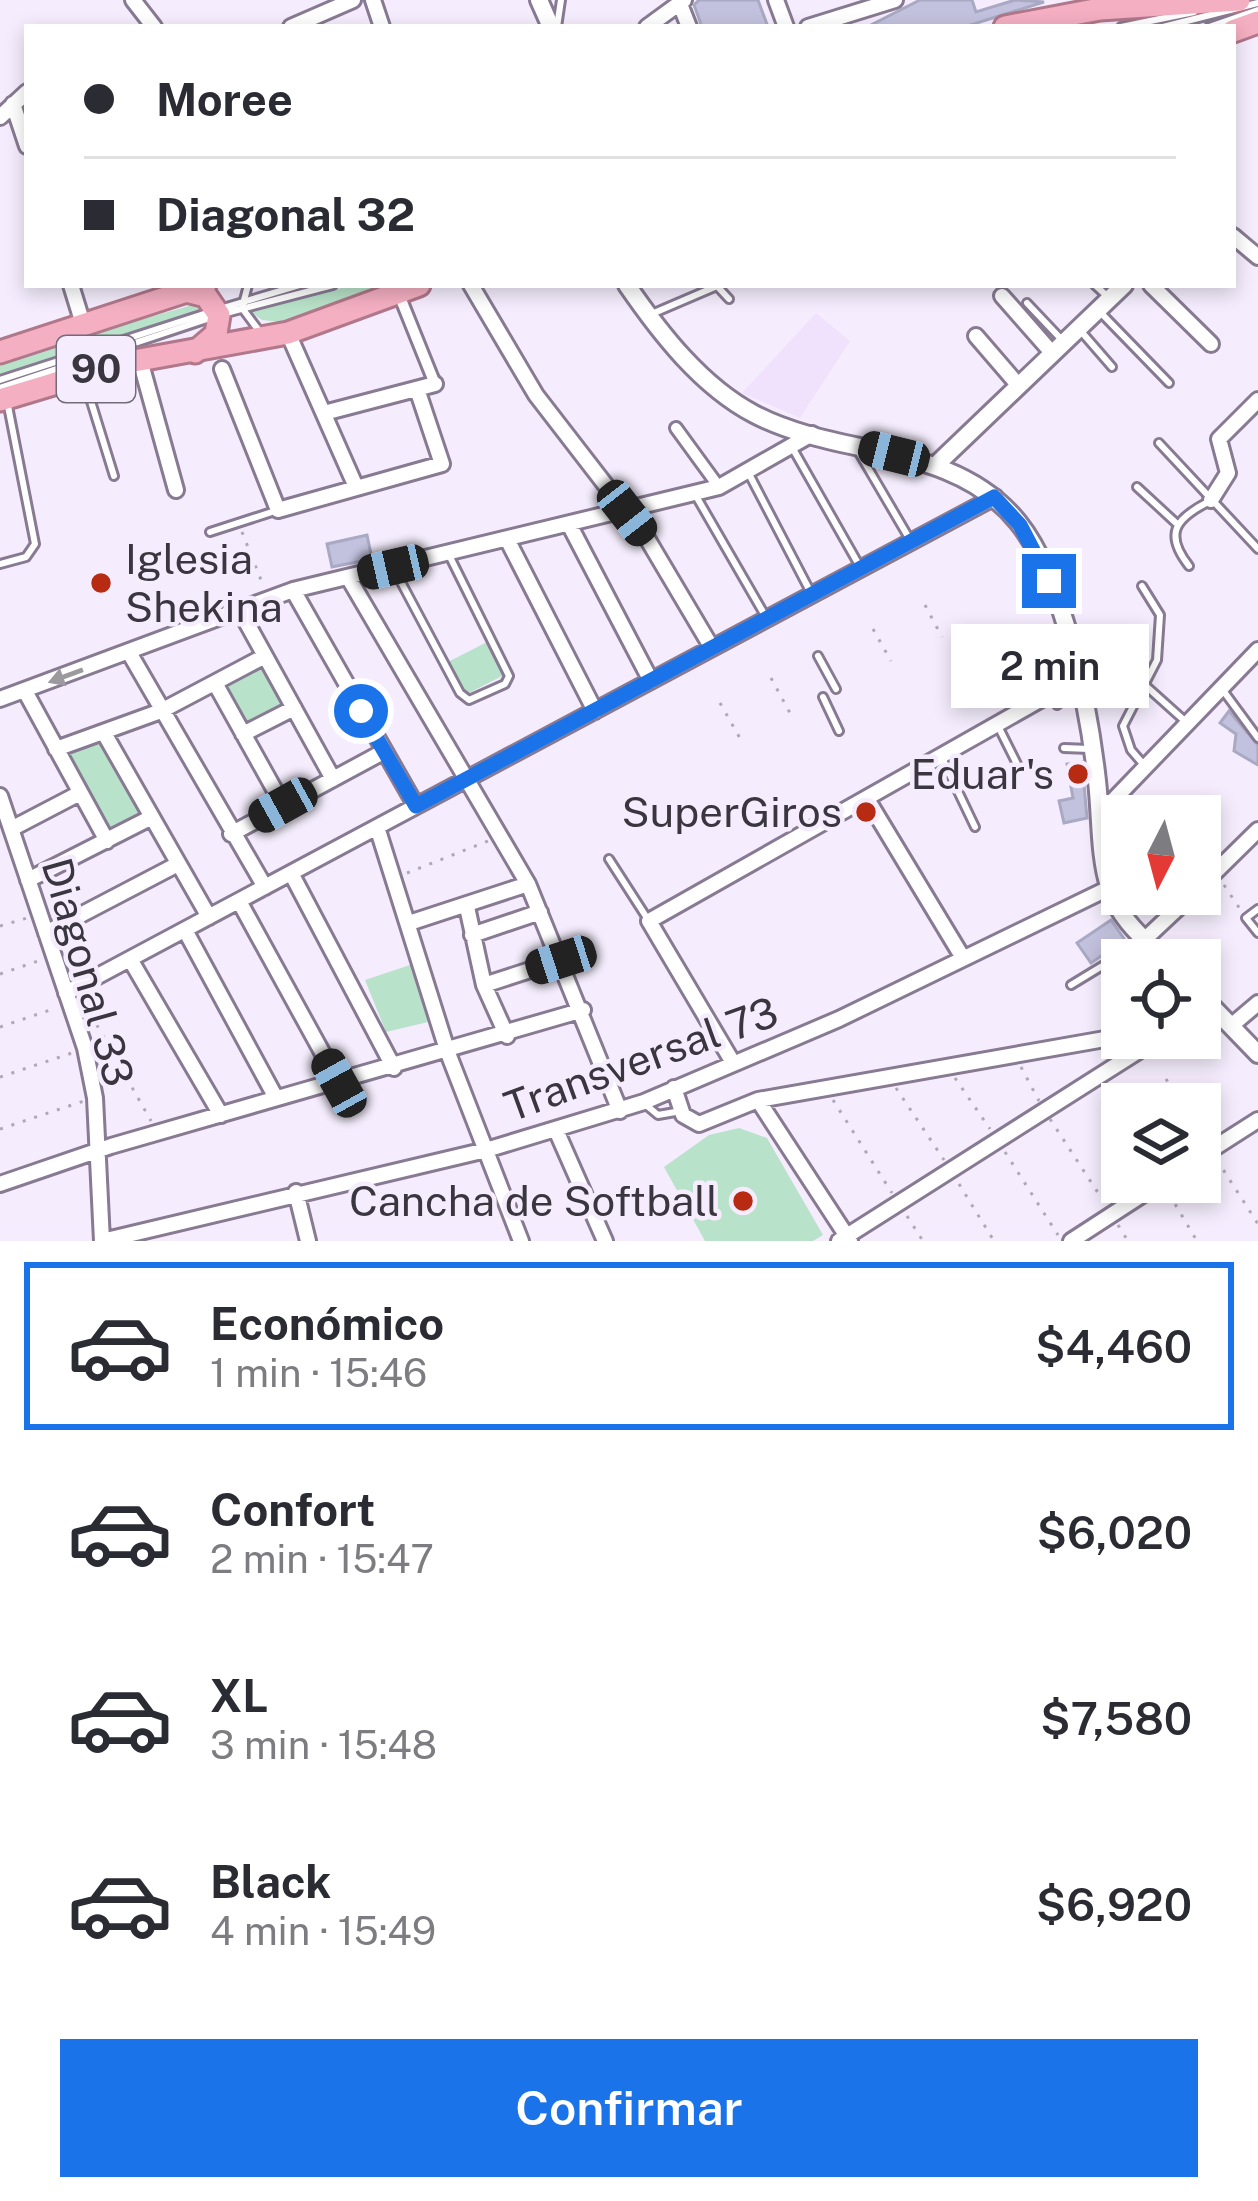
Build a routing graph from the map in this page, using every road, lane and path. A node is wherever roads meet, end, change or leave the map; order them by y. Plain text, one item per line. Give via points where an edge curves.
1 (133, 0) edge
2 (353, 0) edge
3 (895, 0) edge
4 (1239, 0) edge
5 (682, 2) edge
6 (1104, 4) edge
7 (1258, 7) edge
8 (1162, 11) edge
9 (152, 24) edge
10 (298, 24) edge
11 (651, 24) edge
12 (818, 24) edge
13 (1018, 24) edge
14 (1152, 24) edge
15 (1217, 24) edge
16 (24, 95) edge
17 (14, 104) junction
18 (0, 117) edge
19 (24, 136) edge
20 (72, 288) edge
21 (196, 288) edge
22 (247, 288) edge
23 (291, 288) edge
24 (319, 288) edge
25 (408, 288) edge
26 (473, 288) edge
27 (629, 288) edge
28 (710, 288) edge
29 (717, 288) edge
30 (1096, 288) edge
31 (1121, 288) edge
32 (1154, 288) edge
33 (1002, 296) dead end
34 (729, 299) dead end
35 (1027, 303) dead end
36 (1104, 304) junction
37 (242, 305) junction
38 (218, 312) junction
39 (649, 315) junction
40 (83, 324) junction
41 (1079, 329) junction
42 (288, 332) junction
43 (976, 336) dead end
44 (1211, 344) dead end
45 (1058, 348) junction
46 (0, 352) edge
47 (195, 352) junction
48 (140, 360) junction
49 (1112, 367) dead end
50 (222, 369) dead end
51 (82, 373) junction
52 (1169, 383) dead end
53 (435, 384) joint
54 (1018, 386) junction
55 (417, 388) junction
56 (2, 391) edge
57 (1258, 400) edge
58 (324, 413) junction
59 (676, 428) dead end
60 (812, 434) junction
61 (852, 443) junction
62 (1159, 443) dead end
63 (793, 449) junction
64 (936, 465) junction
65 (749, 474) junction
66 (114, 476) dead end
67 (356, 487) junction
68 (1137, 487) dead end
69 (719, 488) junction
70 (176, 490) dead end
71 (695, 493) junction
72 (994, 497) junction
73 (1211, 500) junction
74 (278, 510) junction
75 (627, 513) junction
76 (238, 523) junction
77 (1177, 523) junction
78 (570, 526) junction
79 (210, 532) dead end
80 (507, 539) junction
81 (911, 542) junction
82 (1258, 549) edge
83 (449, 555) junction
84 (0, 564) edge
85 (1189, 566) dead end
86 (393, 567) junction
87 (861, 568) junction
88 (348, 578) junction
89 (1142, 586) dead end
90 (293, 590) junction
91 (812, 595) junction
92 (268, 598) junction
93 (925, 605) dead end
94 (238, 607) junction
95 (767, 619) junction
96 (873, 629) dead end
97 (942, 637) dead end
98 (712, 648) junction
99 (1258, 650) edge
100 (130, 654) junction
101 (265, 656) junction
102 (818, 656) dead end
103 (891, 662) dead end
104 (771, 678) dead end
105 (651, 681) junction
106 (215, 683) junction
107 (1079, 683) junction
108 (1147, 687) junction
109 (836, 689) dead end
110 (1222, 689) junction
111 (25, 691) junction
112 (823, 697) dead end
113 (0, 699) edge
114 (720, 703) dead end
115 (1057, 705) dead end
116 (294, 708) junction
117 (161, 711) junction
118 (595, 711) junction
119 (790, 713) dead end
120 (1189, 724) junction
121 (998, 726) junction
122 (839, 731) dead end
123 (104, 733) junction
124 (243, 734) junction
125 (1258, 738) edge
126 (742, 740) dead end
127 (1064, 748) dead end
128 (56, 749) junction
129 (1094, 749) junction
130 (383, 752) junction
131 (941, 757) junction
132 (1017, 764) dead end
133 (1147, 767) junction
134 (333, 779) junction
135 (466, 779) junction
136 (80, 793) junction
137 (1119, 795) edge
138 (0, 796) edge
139 (867, 799) junction
140 (283, 805) junction
141 (416, 806) junction
142 (1101, 813) edge
143 (150, 818) junction
144 (377, 827) junction
145 (975, 827) dead end
146 (11, 829) junction
147 (1258, 830) edge
148 (231, 834) junction
149 (492, 839) dead end
150 (107, 841) junction
151 (609, 859) dead end
152 (178, 864) junction
153 (1221, 866) edge
154 (291, 873) junction
155 (403, 874) dead end
156 (28, 880) junction
157 (1221, 881) edge
158 (528, 884) junction
159 (265, 887) junction
160 (1101, 892) edge
161 (239, 901) junction
162 (467, 907) junction
163 (1258, 909) edge
164 (540, 912) junction
165 (40, 914) junction
166 (1123, 915) edge
167 (1171, 915) edge
168 (209, 917) junction
169 (1246, 919) junction
170 (649, 921) junction
171 (409, 923) junction
172 (0, 926) edge
173 (185, 930) junction
174 (46, 933) junction
175 (1258, 933) edge
176 (472, 934) junction
177 (1143, 939) edge
178 (1145, 939) edge
179 (54, 956) junction
180 (963, 958) junction
181 (130, 959) junction
182 (561, 960) junction
183 (1101, 967) edge
184 (0, 974) edge
185 (484, 985) junction
186 (1071, 985) dead end
187 (70, 995) junction
188 (1258, 1003) edge
189 (583, 1010) junction
190 (1221, 1018) edge
191 (1231, 1026) junction
192 (0, 1027) edge
193 (507, 1036) junction
194 (1101, 1040) edge
195 (85, 1048) junction
196 (448, 1053) junction
197 (1258, 1054) edge
198 (1015, 1055) junction
199 (1127, 1059) edge
200 (732, 1060) junction
201 (947, 1066) junction
202 (394, 1067) junction
203 (0, 1077) edge
204 (889, 1077) junction
205 (1100, 1077) junction
206 (1166, 1079) dead end
207 (339, 1083) junction
208 (1103, 1083) edge
209 (1168, 1083) edge
210 (674, 1088) junction
211 (826, 1088) junction
212 (94, 1098) junction
213 (276, 1098) junction
214 (758, 1100) junction
215 (644, 1102) junction
216 (620, 1111) junction
217 (681, 1111) junction
218 (1045, 1111) junction
219 (220, 1114) junction
220 (1258, 1120) edge
221 (0, 1129) edge
222 (556, 1130) junction
223 (158, 1133) junction
224 (998, 1141) junction
225 (1221, 1144) edge
226 (486, 1150) junction
227 (95, 1154) junction
228 (951, 1171) junction
229 (1221, 1175) edge
230 (0, 1184) edge
231 (296, 1192) junction
232 (1130, 1203) edge
233 (1174, 1203) edge
234 (899, 1204) junction
235 (1112, 1215) junction
236 (1258, 1224) edge
237 (845, 1239) edge
238 (102, 1241) edge
239 (308, 1241) edge
240 (520, 1241) edge
241 (605, 1241) edge
242 (923, 1241) edge
243 (994, 1241) edge
244 (1066, 1241) edge
245 (1128, 1241) edge
246 (1197, 1241) edge

1 - 9 street
2 - 10 street
3 - 12 street
4 - 8 highway
4 - 14 lane
5 - 11 street
6 - 8 highway
6 - 13 highway
7 - 8 lane
7 - 15 lane
16 - 17 street
17 - 18 street
17 - 19 street
20 - 40 street
21 - 38 highway
21 - 40 highway, 90
22 - 37 lane
23 - 37 lane
24 - 37 lane
25 - 42 highway, 90
25 - 53 street
26 - 75 street via 536,395
27 - 39 street
28 - 39 lane
29 - 34 lane
30 - 36 lane
31 - 36 street
32 - 44 street
33 - 45 street
35 - 45 lane
36 - 41 street
36 - 52 lane
37 - 38 lane
37 - 42 lane via 260,332
38 - 47 highway via 216,334
38 - 56 lane
39 - 60 street via 728,397
40 - 46 highway, 90
41 - 45 street
41 - 49 lane
42 - 47 highway, 90
42 - 58 street
43 - 54 street
45 - 54 street
47 - 48 highway, 90
48 - 51 highway, 90
48 - 70 street
50 - 74 street
51 - 56 highway, 90
51 - 66 lane
53 - 55 street
54 - 64 street
55 - 58 street
55 - 67 street via 442,464
56 - 84 lane via 34,544 26,557
57 - 73 street via 1217,443 1228,473
58 - 67 street
59 - 69 street
60 - 61 street
60 - 63 street
61 - 64 street
61 - 81 lane
62 - 73 lane
63 - 65 street
63 - 87 lane
64 - 72 street
65 - 69 street
65 - 91 lane
67 - 74 street
68 - 77 lane
69 - 71 street
71 - 75 street
71 - 95 lane
72 - 81 street
72 - 107 street via 1020,525 1049,581
73 - 77 lane
73 - 82 lane
74 - 76 lane
75 - 78 street
75 - 98 street
76 - 79 lane
76 - 92 path
77 - 85 lane via 1174,548
78 - 80 street
78 - 105 street
80 - 83 street
80 - 118 street
81 - 87 street
83 - 86 street
83 - 86 lane via 509,676 479,698 460,693
86 - 88 street
87 - 91 street
88 - 90 street
88 - 135 street
89 - 108 lane via 1161,623
90 - 92 street
90 - 130 street
91 - 95 street
92 - 94 street
93 - 97 path
94 - 100 street
94 - 101 street
95 - 98 street
96 - 103 path
98 - 105 street
99 - 110 street
100 -> 111 street
100 - 117 street
101 - 106 street
101 - 116 street
102 - 109 lane
104 - 119 path
105 - 118 street
106 - 117 street
106 - 124 street
107 - 115 lane
107 - 121 street
107 - 129 street
108 - 120 lane
108 - 133 lane via 1123,726
110 - 120 street
110 - 125 lane
111 - 113 street
111 - 128 street
112 - 122 lane
114 - 126 path
116 - 124 street
116 - 134 street
117 - 123 street
117 - 148 street
118 - 135 street
120 - 133 street
121 - 131 street
121 - 132 lane
123 - 128 street
123 - 143 street
124 - 140 street
127 - 129 lane
128 - 136 street
129 - 142 street
130 - 134 street
130 - 141 street
131 - 139 street
131 - 145 lane
133 - 137 street
134 - 140 street
135 - 141 street
135 - 158 street
136 - 146 street
136 - 150 street
138 - 146 street, Diagonal 33
139 - 170 street
139 - 180 street
140 - 148 street
141 - 144 street
143 - 150 street
143 - 152 street
144 - 154 street
144 - 171 street
146 - 156 street, Diagonal 33
147 - 153 street
148 - 159 street
149 - 155 path
150 - 156 street
151 - 170 lane
152 - 168 street
152 - 174 street
154 - 159 street
154 - 202 street
156 - 165 street, Diagonal 33
157 - 169 path
158 - 162 street
158 - 164 street
159 - 161 street
160 - 180 street, Transversal 73
161 - 168 street
161 - 207 street
162 - 171 street
162 - 176 street
163 - 169 lane
164 - 176 street
164 - 182 street
165 - 172 path
165 - 174 street, Diagonal 33
166 - 177 street
167 - 178 street
168 - 173 street
169 - 175 lane
170 - 200 street
171 - 196 street
173 - 181 street
173 - 213 street
174 - 179 street, Diagonal 33
176 - 185 street
179 - 184 path
179 - 187 street, Diagonal 33
180 - 200 street, Transversal 73
181 - 187 street
181 - 219 street
182 - 185 street
182 - 189 street
183 - 186 lane
185 - 193 street
187 - 192 path
187 - 195 street, Diagonal 33
187 - 223 path
188 - 191 street
189 - 193 street
189 - 216 street
190 - 191 street
191 - 197 street
193 - 196 street
194 - 198 street
195 - 203 path
195 - 212 street, Diagonal 33
196 - 202 street
196 - 226 street
198 - 201 street
198 - 218 path
199 - 205 street
200 - 210 street, Transversal 73
201 - 204 street
201 - 224 path
202 - 207 street
204 - 211 street
204 - 228 path
205 - 208 path
205 - 218 street
206 - 209 path
207 - 213 street
210 - 215 street, Transversal 73
210 - 217 street
211 - 214 street
211 - 234 path
212 - 221 path
212 - 227 street, Diagonal 33
213 - 219 street
214 - 217 street via 699,1124
214 - 237 street
215 - 216 street, Transversal 73
215 - 217 lane via 658,1115
216 - 222 street, Transversal 73
218 - 224 street
218 - 235 path
219 - 223 street
220 - 225 street
222 - 226 street, Transversal 73
222 - 241 street
223 - 227 street
224 - 228 street
224 - 244 path
226 - 231 street, Transversal 73
226 - 240 street
227 - 230 street
227 - 238 street, Diagonal 33
228 - 234 street
228 - 243 path
229 - 236 path
231 - 238 street, Transversal 73
231 - 239 street
232 - 235 street
233 - 246 path
234 - 237 street
234 - 242 path
235 - 244 street
235 - 245 path

